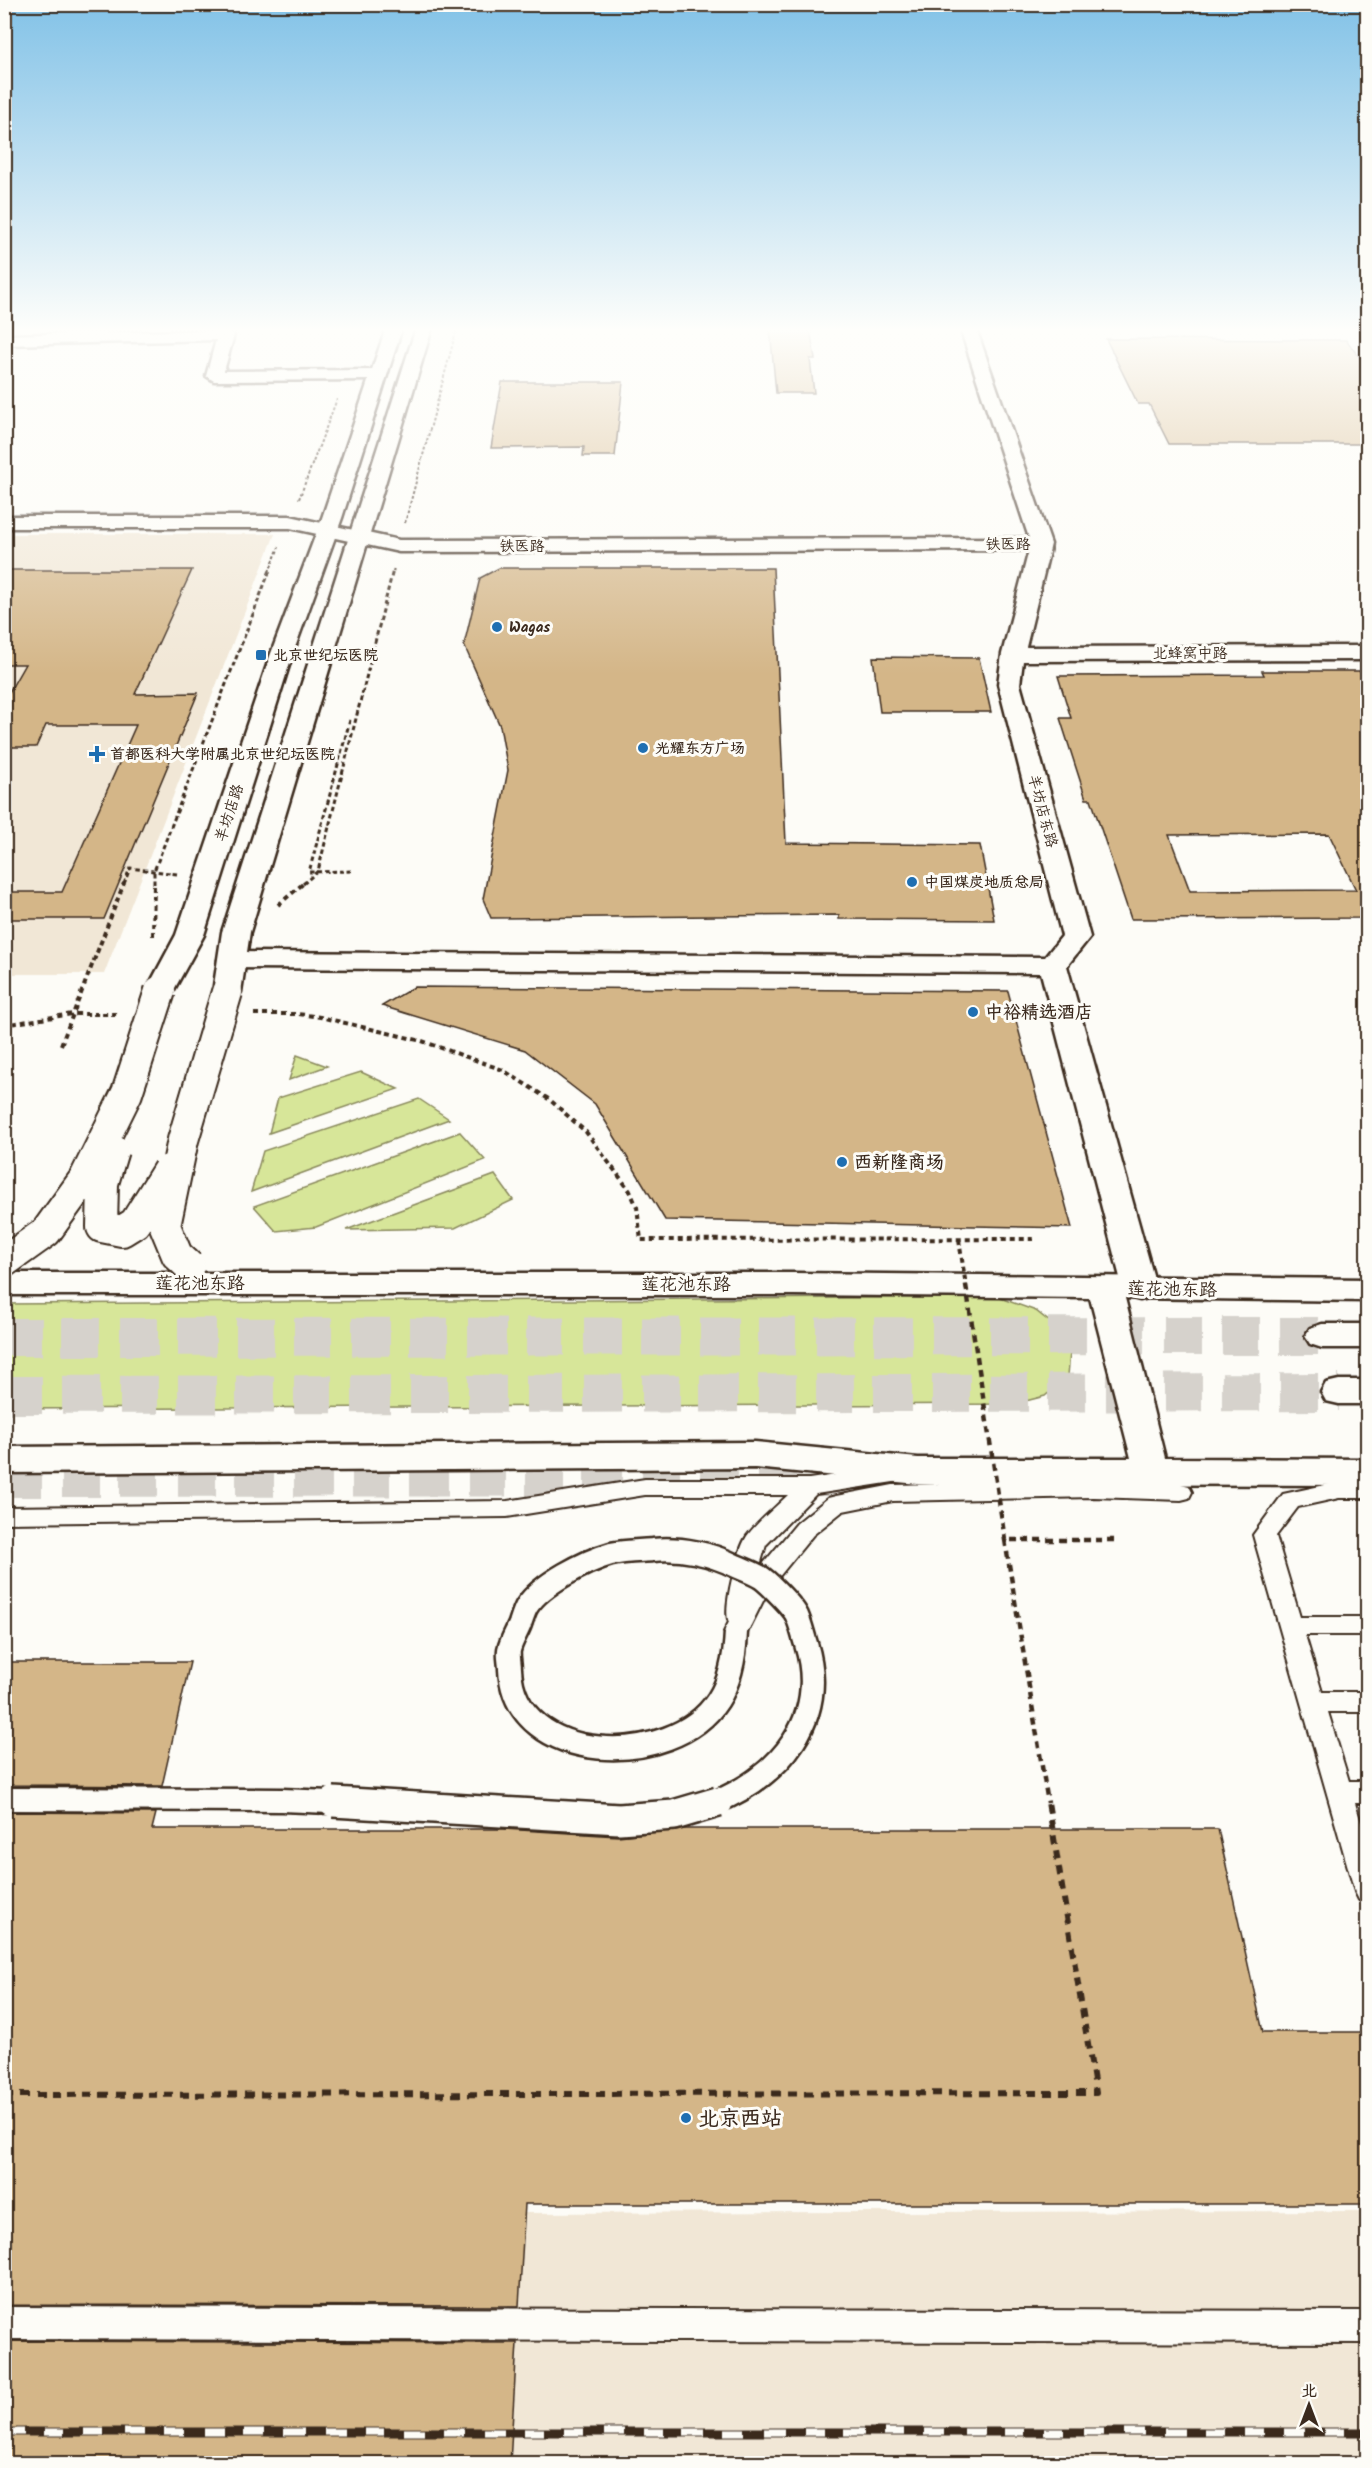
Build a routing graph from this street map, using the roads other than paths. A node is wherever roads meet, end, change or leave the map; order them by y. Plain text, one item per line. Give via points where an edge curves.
1 (356, 443) edge
2 (388, 443) edge
3 (1007, 443) edge
4 (4, 522) edge
5 (327, 531) junction
6 (358, 537) junction
7 (1041, 544) junction
8 (1368, 653) edge
9 (1012, 654) junction
10 (232, 960) junction
11 (1053, 965) junction
12 (127, 1093) junction
13 (183, 1140) junction
14 (4, 1262) edge
15 (223, 1283) junction
16 (4, 1284) edge
17 (1105, 1288) junction
18 (1140, 1289) junction
19 (1368, 1290) edge
20 (1322, 1336) tunnel mouth
21 (1368, 1336) edge
22 (755, 1455) junction
23 (1368, 1455) edge
24 (1148, 1456) junction
25 (4, 1460) edge
26 (918, 1471) junction
27 (1368, 1472) edge
28 (809, 1487) junction
29 (1368, 1490) edge
30 (1181, 1492) dead end
31 (4, 1515) edge
32 (1289, 1626) junction
33 (1368, 1626) edge
34 (736, 1632) junction
35 (1312, 1702) junction
36 (1368, 1702) edge
37 (1338, 1792) junction
38 (1368, 1792) edge
39 (4, 1799) edge
40 (1366, 1879) edge
41 (4, 2323) edge
42 (1368, 2327) edge

1 - 5 main road, 羊坊店路
2 - 6 main road
3 - 7 main road
4 - 5 main road, 铁医路 via 290,522
5 - 6 main road, 铁医路
5 - 12 main road, 羊坊店路, bridge via 281,656 190,934 160,991
6 - 7 main road, 铁医路 via 399,546
6 - 10 main road via 236,932
7 - 9 main road, 羊坊店东路
8 - 9 main road, 北蜂窝中路
9 - 11 main road, 羊坊店东路 via 1009,684 1076,937
10 - 11 main road
10 - 13 main road, bridge via 227,992
11 - 18 main road
12 - 13 main road, bridge via 103,1183 102,1227 122,1231 135,1223 159,1188
12 - 14 main road, 羊坊店路, bridge via 85,1178 64,1209 46,1232
13 - 15 main road, bridge via 165,1226 177,1255 189,1266
15 - 16 main road, 莲花池东路
15 - 17 main road, 莲花池东路
17 - 18 main road, 莲花池东路
17 - 24 main road
18 - 19 main road, 莲花池东路
20 - 21 main road
22 - 24 main road
22 - 25 main road
22 - 26 main road
23 - 24 main road
26 - 27 main road
26 - 28 lane
28 - 31 lane via 645,1487 507,1509
28 - 34 lane via 756,1541 743,1582
29 - 32 lane via 1340,1490 1291,1500 1264,1535
30 - 34 lane via 893,1494 836,1504 805,1529 760,1584
32 - 33 lane
32 - 35 lane
34 - 39 lane, bridge via 735,1660 712,1709 689,1729 634,1748 568,1743 544,1732 515,1702 508,1683 511,1638 530,1601 554,1579 607,1555 639,1549 666,1548 724,1559 782,1591 806,1628 810,1643 813,1688 804,1728 765,1773 736,1794 673,1815 558,1817 312,1800
35 - 36 lane
35 - 37 lane
37 - 38 lane
37 - 40 lane
41 - 42 lane

